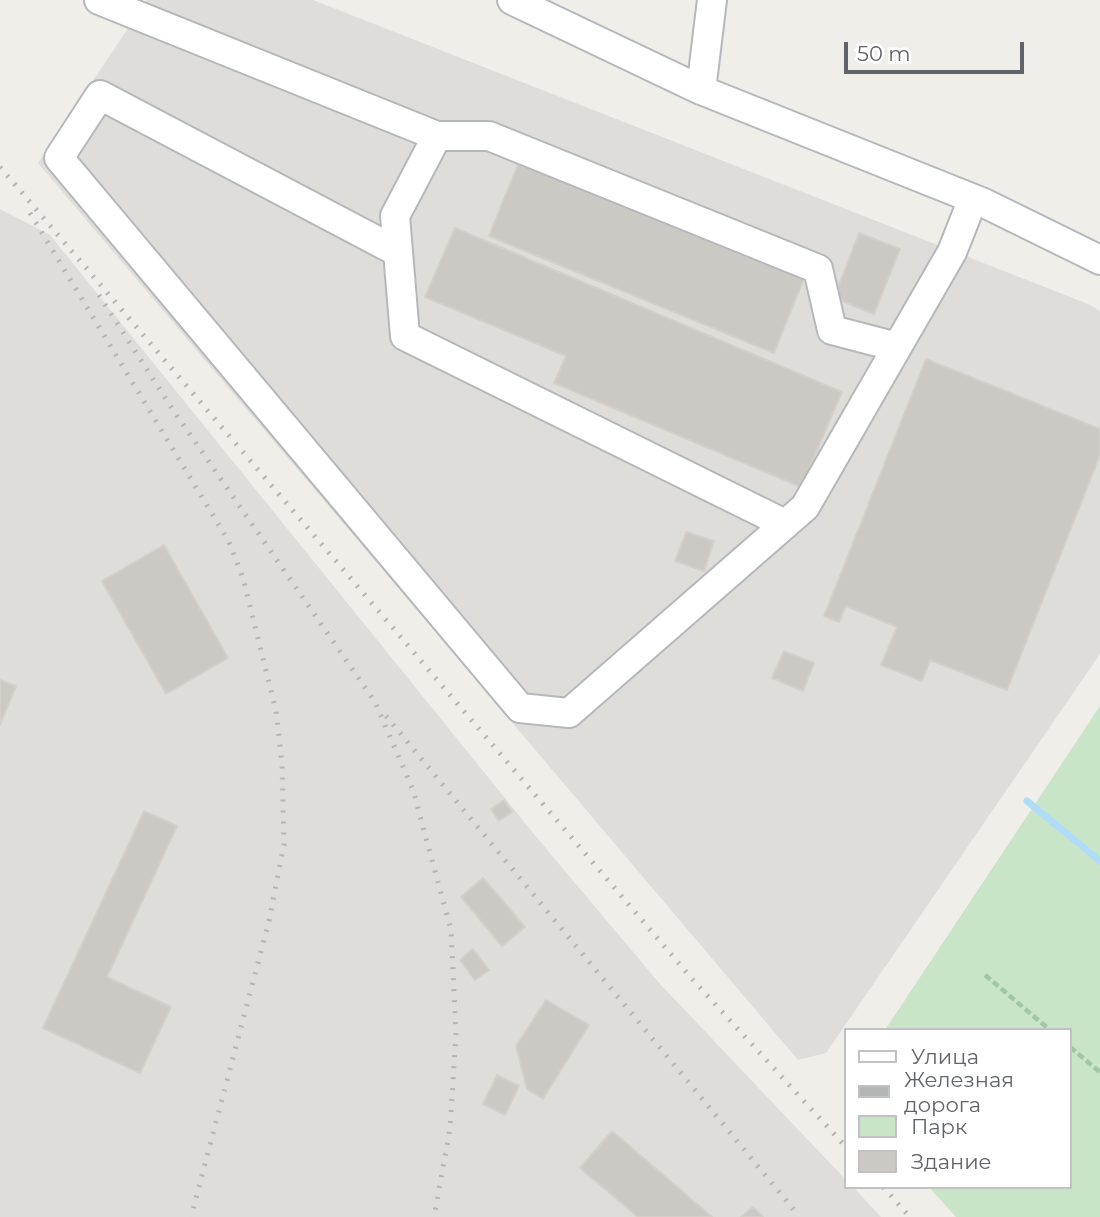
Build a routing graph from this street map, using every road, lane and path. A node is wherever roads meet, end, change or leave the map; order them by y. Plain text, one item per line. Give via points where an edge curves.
1 (99, 0) edge
2 (512, 0) edge
3 (712, 0) edge
4 (701, 90) junction
5 (437, 136) junction
6 (973, 199) junction
7 (398, 252) junction
8 (1100, 260) edge
9 (897, 347) junction
10 (785, 524) junction
11 (985, 975) dead end
12 (1048, 1028) edge
13 (1072, 1049) edge
14 (1100, 1072) edge

1 - 5 street
2 - 4 street
3 - 4 street
4 - 6 street
5 - 7 street via 395,216
5 - 9 street via 489,136 818,269 832,330
6 - 8 street
6 - 9 street via 952,252
7 - 10 street via 405,336
7 - 10 street via 100,95 58,158 520,708 569,713
9 - 10 street via 805,507
11 - 12 path
13 - 14 path

